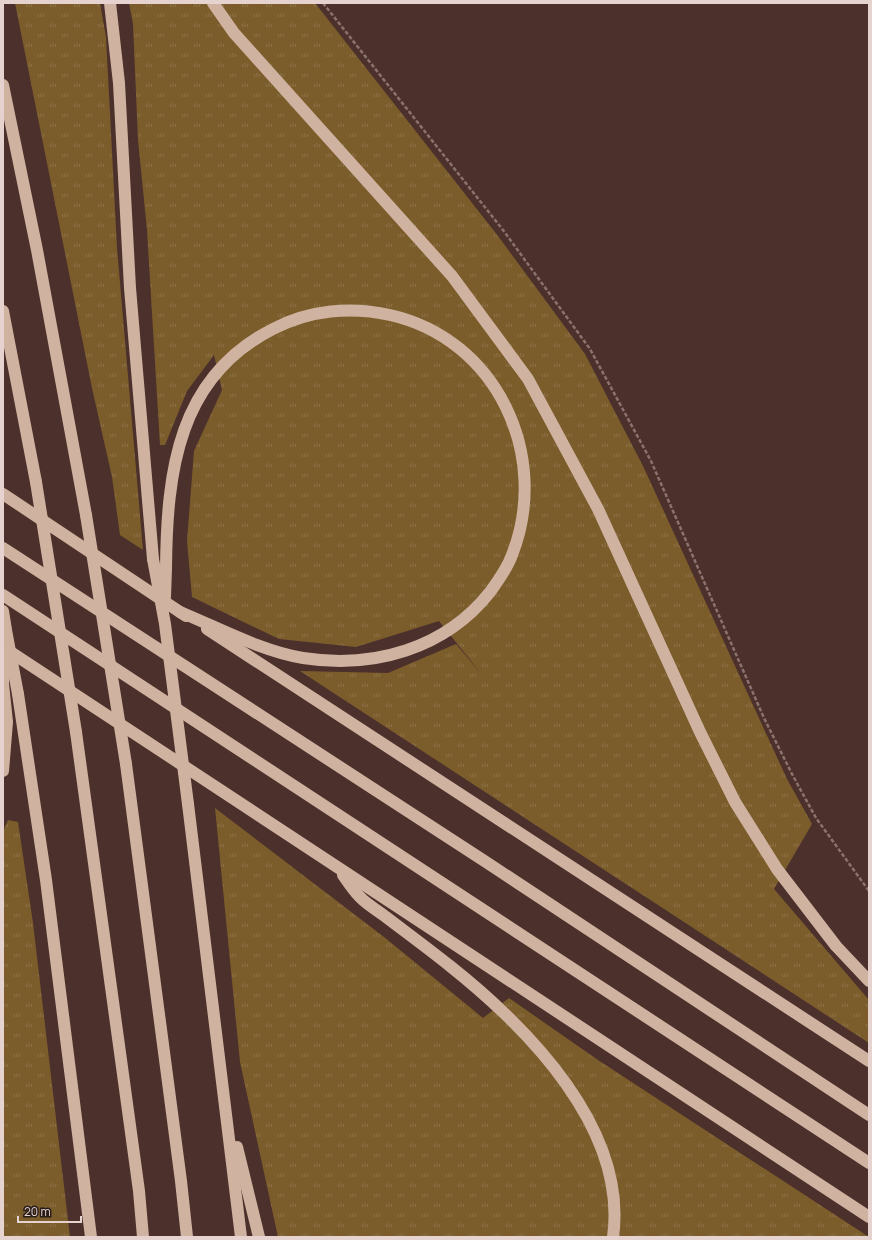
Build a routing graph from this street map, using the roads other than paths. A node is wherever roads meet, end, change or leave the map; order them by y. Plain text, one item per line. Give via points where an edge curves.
1 (110, 3) edge
2 (213, 3) edge
3 (3, 85) edge
4 (3, 311) edge
5 (3, 494) edge
6 (3, 548) edge
7 (3, 595) edge
8 (3, 611) edge
9 (180, 612) junction
10 (165, 624) junction
11 (6, 630) junction
12 (3, 646) edge
13 (3, 684) edge
14 (3, 771) edge
15 (336, 866) junction
16 (869, 981) edge
17 (869, 1061) edge
18 (224, 1097) junction
19 (869, 1115) edge
20 (869, 1163) edge
21 (869, 1217) edge
22 (91, 1237) edge
23 (143, 1237) edge
24 (187, 1237) edge
25 (241, 1237) edge
26 (259, 1237) edge
27 (613, 1237) edge

1 - 10 highway, bridge via 119,84 130,288 153,559
2 - 16 highway via 234,33 452,276 528,379 598,509 700,732 735,802 777,869 836,946
3 - 24 highway, bridge via 37,250 86,515 126,764
4 - 23 highway, bridge via 36,482 76,732 139,1191
5 - 9 highway
6 - 19 highway
7 - 20 highway
8 - 11 highway
9 - 10 highway, bridge via 262,646 301,658 341,661 374,659 403,652 430,642 453,628 478,606 498,582 512,557 520,530 525,480 520,449 512,420 493,384 477,364 458,347 408,319 373,311 319,313 287,322 252,339 229,357 207,383 191,411 178,448 166,530
9 - 17 highway
10 - 18 highway, bridge
11 - 13 highway, bridge
11 - 22 highway, bridge via 46,880
12 - 15 highway
13 - 14 highway via 7,722
15 - 21 highway
15 - 27 highway via 360,897 452,967 520,1028 569,1088 591,1126 610,1172 615,1224
18 - 25 highway
18 - 26 highway

